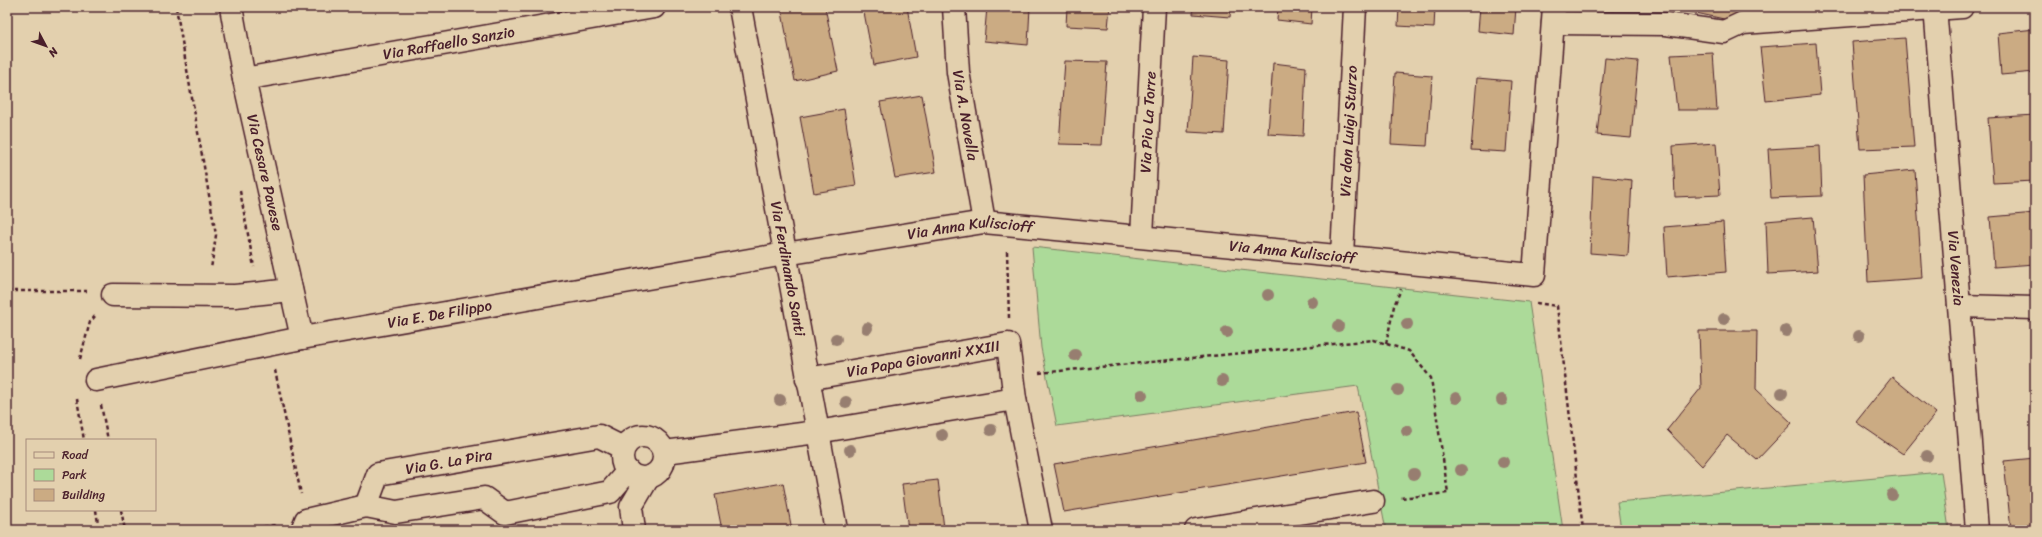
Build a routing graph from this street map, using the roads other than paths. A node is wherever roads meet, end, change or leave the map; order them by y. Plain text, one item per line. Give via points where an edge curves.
1 (231, 7) edge
2 (654, 7) edge
3 (740, 7) edge
4 (954, 7) edge
5 (1154, 7) edge
6 (1355, 7) edge
7 (1962, 7) edge
8 (1935, 8) edge
9 (1554, 15) edge
10 (244, 79) junction
11 (984, 222) junction
12 (1142, 236) junction
13 (785, 254) junction
14 (1342, 255) junction
15 (291, 290) junction
16 (113, 295) road end
17 (1959, 306) junction
18 (2035, 308) edge
19 (302, 338) junction
20 (808, 379) junction
21 (96, 380) road end
22 (1015, 399) junction
23 (817, 432) junction
24 (623, 448) junction
25 (665, 452) junction
26 (628, 471) junction
27 (648, 478) junction
28 (1373, 501) road end
29 (366, 506) junction
30 (302, 530) edge
31 (634, 530) edge
32 (836, 530) edge
33 (1041, 530) edge
34 (1196, 530) edge
35 (1976, 530) edge

1 - 10 street, Via Cesare Pavese
2 - 10 street, Via Raffaello Sanzio
3 - 13 street, Via Ferdinando Santi
4 - 11 street, Via A. Novella via 958,72
5 - 12 street, Via Pio La Torre
6 - 14 street, Via don Luigi Sturzo
7 - 8 street
8 - 9 street via 1744,23 1724,32 1666,24
8 - 17 street, Via Venezia
9 - 14 street, Via Anna Kuliscioff via 1534,275
10 - 15 street, Via Cesare Pavese
11 - 12 street, Via Anna Kuliscioff
11 - 13 street, Via Anna Kuliscioff
12 - 14 street, Via Anna Kuliscioff
13 - 19 street, Via E. De Filippo
13 - 20 street, Via Ferdinando Santi
15 - 16 street via 235,296
15 - 19 street, Via Cesare Pavese
17 - 18 street
17 - 35 street, Via Venezia
19 - 21 street, Via E. De Filippo
20 - 22 street, Via Papa Giovanni XXIII via 1008,344
20 - 23 street, Via Ferdinando Santi
22 - 23 street
22 - 33 street, Via Papa Giovanni XXIII
23 - 25 street
23 - 32 street, Via Ferdinando Santi
24 - 25 street via 635,437 642,435 657,440
24 - 26 street via 622,458
24 - 29 street, Via G. La Pira via 599,436 378,474
25 - 27 street via 660,470
26 - 27 street via 633,476
26 - 29 street via 610,492 505,513 484,498 396,512
27 - 31 street via 631,507
28 - 34 street
29 - 30 street via 306,520

